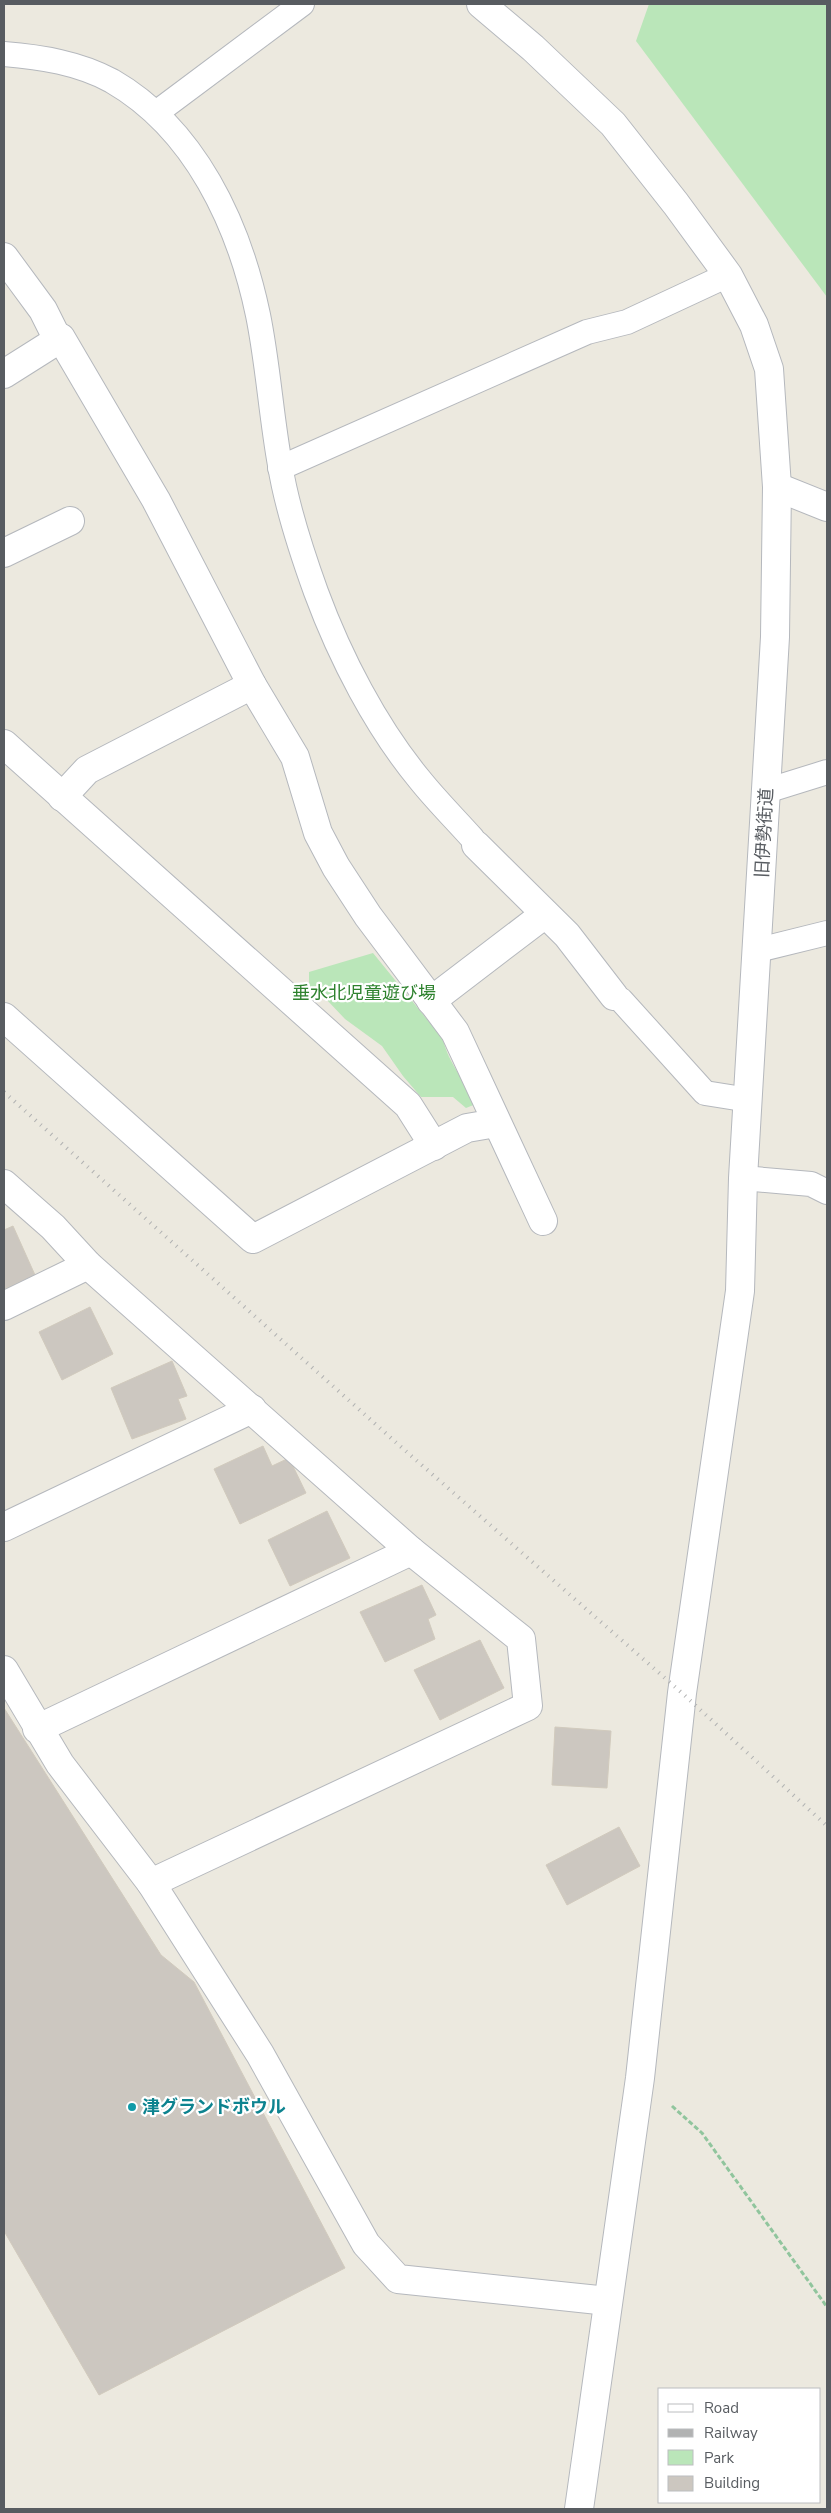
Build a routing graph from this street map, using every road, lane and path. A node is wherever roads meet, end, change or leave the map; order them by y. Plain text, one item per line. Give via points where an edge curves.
1 (302, 4) edge
2 (481, 4) edge
3 (4, 54) edge
4 (156, 113) junction
5 (4, 257) edge
6 (728, 275) junction
7 (58, 340) junction
8 (4, 374) edge
9 (280, 468) junction
10 (777, 487) junction
11 (827, 507) edge
12 (70, 521) dead end
13 (4, 553) edge
14 (252, 685) junction
15 (4, 744) edge
16 (827, 772) edge
17 (766, 791) junction
18 (62, 797) junction
19 (476, 845) joint
20 (546, 914) junction
21 (827, 933) edge
22 (758, 950) junction
23 (614, 996) joint
24 (431, 1001) junction
25 (4, 1017) edge
26 (749, 1100) junction
27 (496, 1123) junction
28 (434, 1146) junction
29 (743, 1178) junction
30 (4, 1184) edge
31 (822, 1184) edge
32 (543, 1221) dead end
33 (88, 1265) junction
34 (4, 1306) edge
35 (252, 1409) junction
36 (4, 1527) edge
37 (411, 1551) junction
38 (4, 1670) edge
39 (37, 1729) junction
40 (151, 1883) junction
41 (640, 2078) junction
42 (608, 2301) junction
43 (827, 2307) edge
44 (579, 2509) edge

1 - 4 lane
2 - 6 street, 旧伊勢街道 via 613,124
3 - 4 lane via 54,60 86,70 110,80
4 - 9 lane via 191,152 208,181 249,279 258,317
5 - 7 street via 43,310
6 - 9 lane via 627,322 587,332
6 - 10 street, 旧伊勢街道 via 754,325 769,369
7 - 8 street
7 - 14 street via 61,338 156,500
9 - 19 lane via 316,590 362,693 418,778
10 - 11 street
10 - 17 street, 旧伊勢街道 via 775,637
12 - 13 street
14 - 18 street via 87,770
14 - 24 street via 295,756 318,833 336,867
15 - 18 street
16 - 17 lane
17 - 22 street, 旧伊勢街道
18 - 28 street via 408,1105
19 - 20 street
20 - 23 street via 567,935
20 - 24 street
21 - 22 lane
22 - 26 street, 旧伊勢街道
23 - 26 lane via 705,1093
24 - 27 street via 455,1032
25 - 28 street via 253,1239
26 - 29 street, 旧伊勢街道
27 - 28 street via 466,1128
27 - 32 street
29 - 31 lane
29 - 41 street, 旧伊勢街道 via 740,1291 682,1694
30 - 33 street via 53,1227
33 - 34 street
33 - 35 street
35 - 36 street
35 - 37 street
37 - 39 street
37 - 40 street via 520,1639 528,1706
38 - 39 street
39 - 40 street
40 - 42 street via 260,2054 366,2244 398,2279
41 - 42 street, 旧伊勢街道
41 - 43 path via 702,2133
42 - 44 street, 旧伊勢街道

